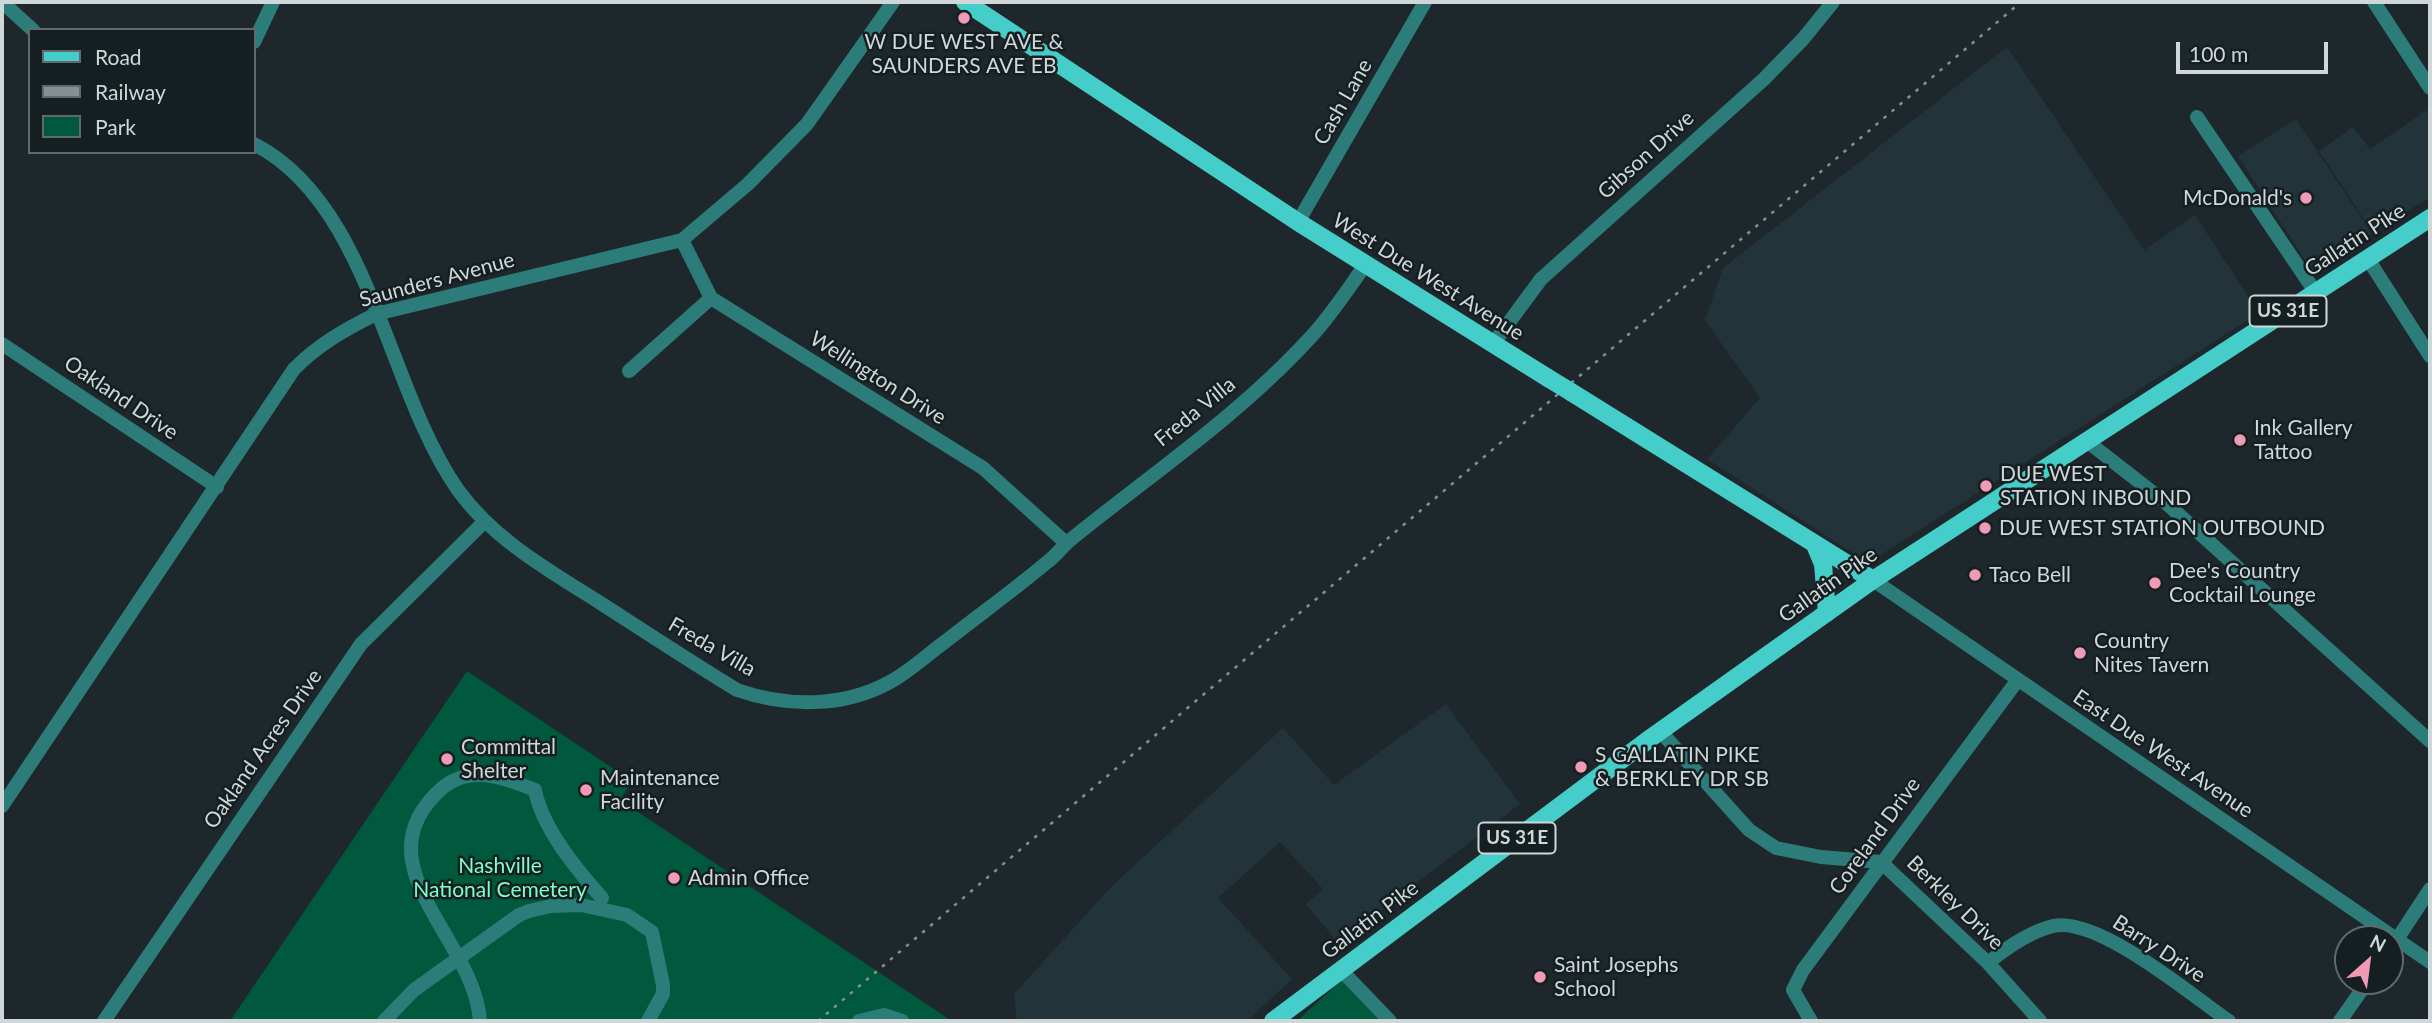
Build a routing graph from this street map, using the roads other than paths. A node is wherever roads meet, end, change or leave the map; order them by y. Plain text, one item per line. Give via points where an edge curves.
1 (2, 2) edge
2 (273, 2) edge
3 (893, 2) edge
4 (965, 2) edge
5 (1425, 2) edge
6 (1833, 2) edge
7 (2374, 2) edge
8 (31, 28) edge
9 (256, 38) edge
10 (2430, 88) edge
11 (2197, 117) dead end
12 (256, 146) edge
13 (2430, 218) edge
14 (1298, 222) junction
15 (682, 240) junction
16 (2368, 259) junction
17 (1366, 264) junction
18 (2315, 293) junction
19 (711, 298) junction
20 (376, 314) junction
21 (2, 344) edge
22 (1493, 344) junction
23 (2430, 356) edge
24 (629, 371) dead end
25 (2088, 442) junction
26 (217, 487) junction
27 (484, 522) junction
28 (1066, 543) junction
29 (1815, 545) junction
30 (1873, 580) junction
31 (1827, 613) junction
32 (2017, 681) junction
33 (1660, 731) junction
34 (2430, 741) edge
35 (2, 806) edge
36 (1881, 862) junction
37 (2430, 889) edge
38 (602, 898) dead end
39 (2365, 925) edge
40 (2404, 929) edge
41 (2404, 950) edge
42 (460, 958) junction
43 (2430, 962) edge
44 (1988, 963) junction
45 (1340, 970) junction
46 (2358, 995) edge
47 (104, 1021) edge
48 (384, 1021) edge
49 (480, 1021) edge
50 (649, 1021) edge
51 (859, 1021) edge
52 (902, 1021) edge
53 (1273, 1021) edge
54 (1390, 1021) edge
55 (1811, 1021) edge
56 (2040, 1021) edge
57 (2229, 1021) edge
58 (2340, 1021) edge

1 - 8 street
2 - 9 street
3 - 15 street, Saunders Avenue via 807,124 748,184
4 - 14 main road, West Due West Avenue
5 - 14 street, Cash Lane
6 - 22 street, Gibson Drive via 1764,79 1541,279
7 - 10 street
11 - 18 street
12 - 20 street, Freda Villa via 304,182 323,203
13 - 16 main road, Gallatin Pike / US 31E
14 - 17 main road, West Due West Avenue
15 - 19 street
15 - 20 street, Saunders Avenue
16 - 18 main road, Gallatin Pike / US 31E
16 - 23 street
17 - 22 main road, West Due West Avenue
17 - 28 street, Freda Villa via 1329,316 1291,358
18 - 25 main road, Gallatin Pike / US 31E
19 - 24 street
19 - 28 street, Wellington Drive via 983,468
20 - 26 street, Saunders Avenue via 314,349 294,369
20 - 27 street, Freda Villa via 435,455
21 - 26 street, Oakland Drive
22 - 29 main road, West Due West Avenue, bridge
25 - 30 main road, Gallatin Pike / US 31E
25 - 34 street via 2165,502
26 - 35 street, Saunders Avenue
27 - 28 street, Freda Villa via 549,571 737,690 791,703 848,696 890,682 1049,561
27 - 47 street, Oakland Acres Drive via 361,644
29 - 30 main road, West Due West Avenue
29 - 31 main road via 1823,564
30 - 31 main road, Gallatin Pike / US 31E
30 - 32 street, East Due West Avenue
31 - 33 main road, Gallatin Pike / US 31E
32 - 36 street, Coreland Drive
32 - 39 street, East Due West Avenue
33 - 36 street, Berkley Drive via 1749,830 1776,848
33 - 45 main road, Gallatin Pike / US 31E
36 - 44 street, Berkley Drive
36 - 55 street, Coreland Drive via 1793,990
37 - 40 street
38 - 42 street via 574,866 538,807 535,790 482,773 467,775 445,785 426,803 416,817 409,845 420,889
41 - 43 street, East Due West Avenue
42 - 48 street via 398,1003
42 - 49 street
42 - 50 street via 529,911 581,905 627,915 652,932 661,965 663,994
44 - 56 street, Berkley Drive
44 - 57 street, Barry Drive via 2033,934 2055,926 2081,926 2111,939
45 - 53 main road, Gallatin Pike / US 31E
45 - 54 street
46 - 58 street
51 - 52 street via 884,1015

